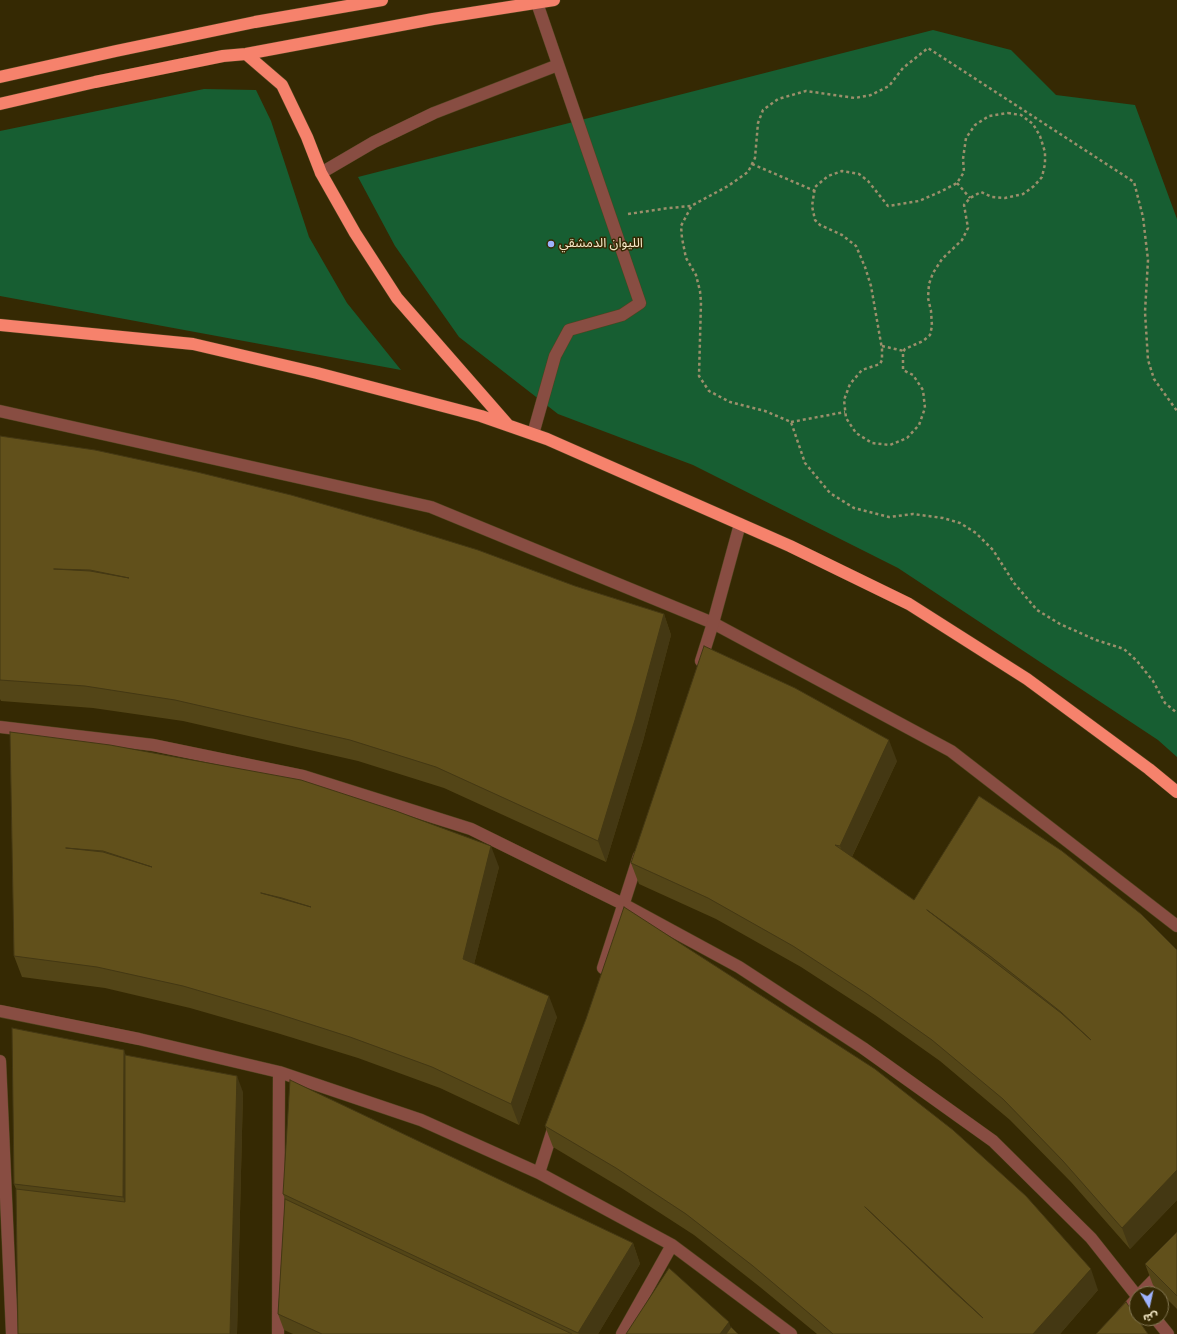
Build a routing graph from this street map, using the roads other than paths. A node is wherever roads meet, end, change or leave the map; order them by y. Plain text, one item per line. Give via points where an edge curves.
1 (382, 0) edge
2 (554, 0) edge
3 (537, 3) junction
4 (246, 54) junction
5 (558, 65) junction
6 (0, 77) edge
7 (0, 104) edge
8 (321, 173) junction
9 (0, 325) edge
10 (0, 411) edge
11 (509, 426) junction
12 (533, 434) junction
13 (740, 524) junction
14 (713, 623) junction
15 (699, 668) edge
16 (0, 727) edge
17 (1177, 792) edge
18 (643, 844) edge
19 (624, 904) junction
20 (1177, 926) edge
21 (600, 979) edge
22 (0, 1011) edge
23 (0, 1061) edge
24 (279, 1072) junction
25 (558, 1113) edge
26 (539, 1173) junction
27 (3, 1220) edge
28 (672, 1245) junction
29 (1177, 1256) edge
30 (1148, 1286) edge
31 (1129, 1287) edge
32 (1129, 1307) edge
33 (1162, 1326) edge
34 (12, 1334) edge
35 (278, 1334) edge
36 (622, 1334) edge
37 (791, 1334) edge
38 (1106, 1334) edge
39 (1168, 1334) edge

1 - 6 highway via 254,22
2 - 3 highway
3 - 4 highway via 433,19
3 - 5 street
4 - 7 highway via 223,56 95,82
4 - 8 highway via 282,85
5 - 8 street via 434,113 374,142
5 - 12 street via 640,303 622,315 569,330 555,356
8 - 11 highway via 355,233 397,298
9 - 11 highway via 193,344 317,373
10 - 14 street via 431,507
11 - 12 highway
12 - 13 highway
13 - 14 street
13 - 17 highway via 909,604 1026,679
14 - 15 street
14 - 20 street via 951,751
16 - 19 street via 153,745 303,776 471,829
18 - 19 street
19 - 21 street
19 - 31 street via 738,967 864,1048 993,1141 1090,1238
22 - 24 street via 139,1039
23 - 27 street
24 - 26 street via 421,1120
24 - 35 street
25 - 26 street
26 - 28 street
27 - 34 street
28 - 36 street
28 - 37 street
29 - 30 street
32 - 38 street
33 - 39 street

